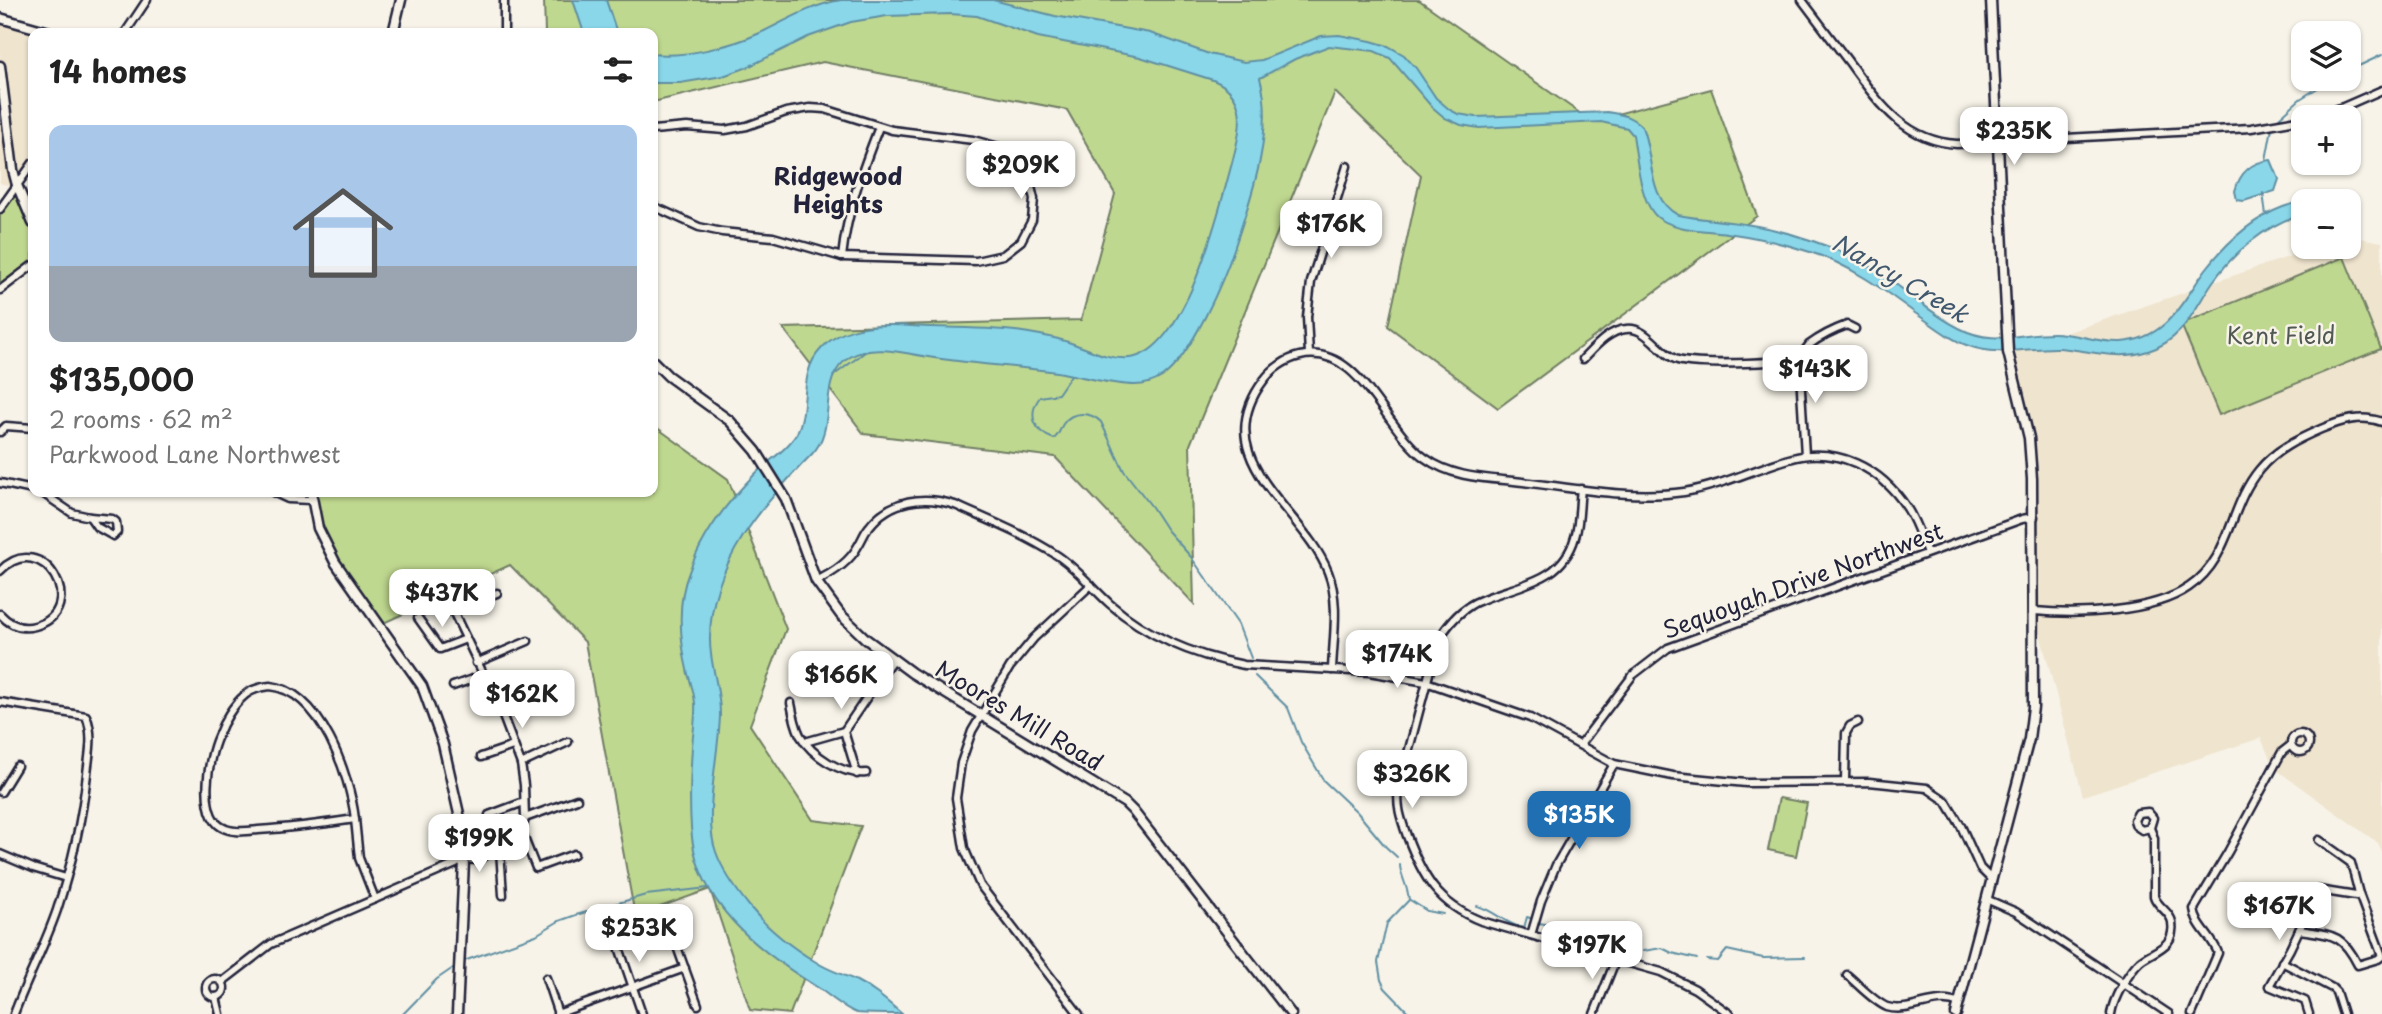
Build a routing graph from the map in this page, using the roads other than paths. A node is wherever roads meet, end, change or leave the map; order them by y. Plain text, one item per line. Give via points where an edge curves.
1 (147, 0) edge
2 (401, 0) edge
3 (504, 0) edge
4 (1802, 0) edge
5 (1991, 0) edge
6 (0, 18) edge
7 (35, 28) edge
8 (128, 28) edge
9 (394, 28) edge
10 (503, 28) edge
11 (0, 66) edge
12 (2382, 90) edge
13 (2348, 105) edge
14 (2291, 121) edge
15 (879, 127) junction
16 (658, 130) edge
17 (1998, 141) junction
18 (1347, 166) dead end
19 (28, 170) edge
20 (17, 186) junction
21 (658, 208) edge
22 (0, 209) edge
23 (28, 211) edge
24 (842, 257) junction
25 (28, 269) edge
26 (0, 290) edge
27 (1856, 329) dead end
28 (1309, 354) junction
29 (1799, 357) junction
30 (1583, 359) dead end
31 (658, 366) edge
32 (2382, 422) edge
33 (28, 428) edge
34 (0, 432) edge
35 (1805, 455) junction
36 (0, 482) edge
37 (28, 489) edge
38 (1581, 489) junction
39 (48, 497) edge
40 (284, 497) edge
41 (303, 497) edge
42 (311, 497) edge
43 (90, 517) dead end
44 (2034, 517) junction
45 (1927, 553) junction
46 (1, 558) edge
47 (8, 564) junction
48 (0, 571) edge
49 (816, 581) junction
50 (1091, 584) junction
51 (497, 593) dead end
52 (2034, 611) junction
53 (0, 614) edge
54 (418, 618) dead end
55 (466, 639) junction
56 (527, 641) dead end
57 (892, 660) junction
58 (477, 663) junction
59 (1332, 670) junction
60 (484, 674) junction
61 (1426, 682) junction
62 (453, 685) dead end
63 (552, 690) dead end
64 (0, 702) edge
65 (791, 702) dead end
66 (501, 711) junction
67 (981, 714) junction
68 (1858, 722) dead end
69 (844, 730) junction
70 (568, 742) dead end
71 (805, 742) junction
72 (1580, 745) junction
73 (2291, 745) dead end
74 (513, 746) junction
75 (481, 757) dead end
76 (521, 764) junction
77 (1614, 764) junction
78 (17, 766) dead end
79 (866, 773) dead end
80 (857, 774) junction
81 (3, 780) edge
82 (1845, 781) junction
83 (0, 793) edge
84 (577, 799) dead end
85 (524, 802) junction
86 (489, 815) dead end
87 (525, 818) junction
88 (355, 819) junction
89 (2150, 828) dead end
90 (522, 835) junction
91 (2319, 840) dead end
92 (499, 850) junction
93 (0, 854) edge
94 (574, 854) dead end
95 (465, 859) junction
96 (66, 878) junction
97 (1991, 879) junction
98 (2359, 894) junction
99 (503, 895) dead end
100 (375, 899) junction
101 (1986, 900) junction
102 (2299, 930) junction
103 (672, 933) dead end
104 (1531, 935) junction
105 (620, 950) dead end
106 (2382, 956) edge
107 (1616, 958) junction
108 (2283, 962) junction
109 (685, 968) junction
110 (1847, 975) dead end
111 (546, 978) dead end
112 (222, 982) junction
113 (2125, 983) junction
114 (633, 987) junction
115 (216, 996) junction
116 (582, 1004) junction
117 (1959, 1004) junction
118 (698, 1005) dead end
119 (1727, 1013) edge
120 (14, 1014) edge
121 (220, 1014) edge
122 (457, 1014) edge
123 (558, 1014) edge
124 (585, 1014) edge
125 (642, 1014) edge
126 (1079, 1014) edge
127 (1291, 1014) edge
128 (1594, 1014) edge
129 (1956, 1014) edge
130 (2111, 1014) edge
131 (2169, 1014) edge
132 (2192, 1014) edge
133 (2309, 1014) edge
134 (2343, 1014) edge

1 - 8 street
2 - 9 street
3 - 10 street
4 - 17 street via 1879,103 1905,127 1948,143
5 - 17 street
6 - 7 street
11 - 20 street
12 - 13 street
14 - 17 street via 2251,128
15 - 16 street via 810,108 725,130
15 - 24 street via 855,192
15 - 24 street via 1006,149 1030,180 1032,220 1016,247 988,260
17 - 44 street via 2010,368 2029,438
18 - 28 street via 1311,282
19 - 20 street
20 - 22 street
20 - 23 street
21 - 24 street via 699,227 773,237
25 - 26 street
27 - 29 street via 1847,325 1828,332
28 - 38 street via 1348,367 1411,446 1440,467 1470,477
28 - 59 street via 1283,363 1263,380 1250,408 1246,437 1258,474 1330,575 1335,602
29 - 30 street via 1764,362 1682,361 1630,328 1598,343
29 - 35 street
31 - 49 street, Moores Mill Road via 730,421 761,459 786,499
32 - 52 street via 2358,418 2332,425 2272,457 2242,499 2219,555 2188,588 2159,601 2118,609 2065,614
33 - 34 street via 6,426
35 - 38 street via 1685,492
35 - 45 street via 1841,457 1874,473 1907,507
36 - 37 street
38 - 61 street via 1576,536 1563,561 1541,579 1479,600 1457,615 1438,640
39 - 43 street via 72,513
40 - 41 street
42 - 95 street via 318,528 335,562 428,698 457,799
44 - 45 street, Sequoyah Drive Northwest
44 - 52 street
45 - 72 street, Sequoyah Drive Northwest via 1668,648 1633,675
46 - 47 street
47 - 48 street
47 - 53 street via 27,559 47,565 56,576 60,595 53,614 37,626 17,626
49 - 50 street via 842,566 882,514 903,503 927,499 955,505 1042,546
49 - 57 street, Moores Mill Road via 840,614
50 - 59 street via 1134,623 1196,653 1244,665
50 - 67 street via 1023,649
51 - 55 street via 452,609
52 - 97 street via 2032,721
54 - 55 street via 440,649
55 - 58 street
56 - 58 street
57 - 67 street, Moores Mill Road
57 - 69 street
58 - 60 street
59 - 61 street
60 - 62 street
60 - 66 street
61 - 72 street via 1530,719
61 - 104 street via 1398,797 1417,862 1434,889 1458,910
63 - 66 street
64 - 96 street via 86,716 90,726 85,795
65 - 71 street
66 - 74 street
67 - 126 street via 965,747 958,779 957,815 964,848 985,893
67 - 127 street, Moores Mill Road via 1133,811
68 - 82 street via 1846,733
69 - 71 street
69 - 80 street
70 - 76 street
71 - 80 street via 821,758
72 - 77 street
73 - 132 street via 2194,909 2197,922 2218,953
74 - 75 street
74 - 76 street
76 - 85 street
77 - 82 street via 1715,781
77 - 104 street via 1556,865
78 - 81 street
79 - 80 street
81 - 83 street
82 - 97 street via 1916,785 1937,793 1955,813 1980,868
84 - 87 street
85 - 86 street
85 - 87 street
87 - 90 street
88 - 88 street via 340,760 307,708 278,687 261,687 245,695 224,723 212,754 208,805 215,822 236,831
88 - 100 street via 359,858
89 - 113 street via 2154,896 2172,920 2172,932 2160,951 2137,964
90 - 92 street
90 - 94 street via 536,868
90 - 95 street via 471,852
91 - 98 street via 2351,863
92 - 95 street via 476,860
92 - 99 street
93 - 96 street
95 - 100 street
95 - 122 street
96 - 120 street
97 - 101 street
98 - 102 street via 2318,890
98 - 106 street
100 - 112 street via 271,944
101 - 113 street via 2016,912
101 - 117 street
102 - 106 street via 2342,940 2358,965
102 - 108 street
103 - 109 street
104 - 107 street
105 - 114 street
107 - 119 street via 1679,980
107 - 128 street
108 - 133 street via 2269,986 2305,1001
108 - 134 street via 2332,988
109 - 114 street
109 - 118 street
110 - 117 street via 1888,1007 1946,1000
111 - 123 street
112 - 115 street via 224,990
112 - 115 street via 214,979 206,986 209,994
113 - 130 street via 2113,1001
113 - 131 street
114 - 116 street
114 - 125 street
115 - 121 street
116 - 123 street
116 - 124 street
117 - 129 street

